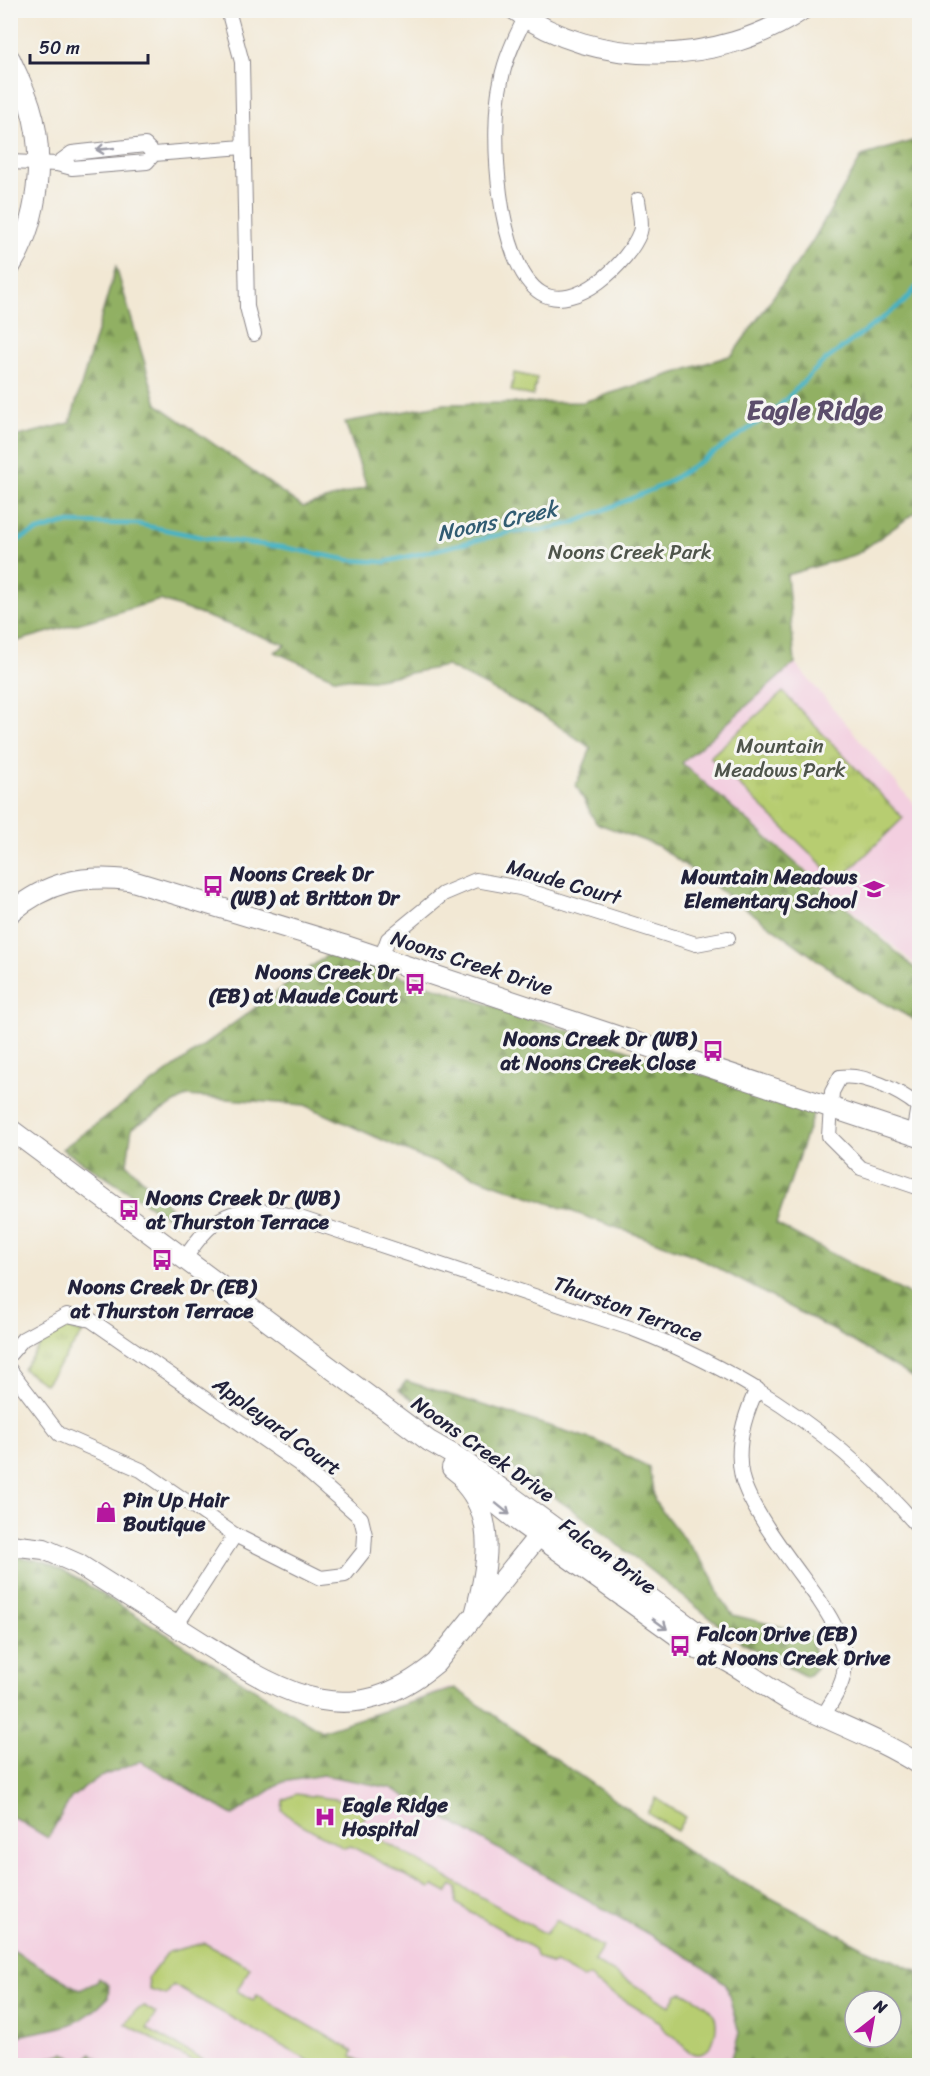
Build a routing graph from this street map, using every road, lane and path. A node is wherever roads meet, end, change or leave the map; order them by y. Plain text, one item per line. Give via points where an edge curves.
1 (228, 10) edge
2 (802, 10) edge
3 (520, 14) edge
4 (10, 59) edge
5 (243, 147) junction
6 (10, 162) edge
7 (48, 164) junction
8 (638, 200) dead end
9 (10, 267) edge
10 (254, 334) dead end
11 (10, 913) edge
12 (728, 938) dead end
13 (381, 958) junction
14 (831, 1107) junction
15 (10, 1129) edge
16 (916, 1136) edge
17 (920, 1188) edge
18 (184, 1260) junction
19 (10, 1353) edge
20 (10, 1370) edge
21 (757, 1389) junction
22 (429, 1441) junction
23 (450, 1466) junction
24 (920, 1529) edge
25 (543, 1530) junction
26 (235, 1535) junction
27 (10, 1545) edge
28 (475, 1617) junction
29 (176, 1626) junction
30 (823, 1717) junction
31 (920, 1765) edge

1 - 5 street via 242,62
2 - 3 street via 741,39 673,53 618,50 584,43
3 - 8 street via 501,80 495,143 501,201 511,243 532,285 554,298 571,296 607,276 641,231
4 - 7 street
5 - 7 street via 154,154 147,162 72,168
5 - 10 street via 247,307
6 - 7 street
7 - 9 street via 24,238
11 - 13 street, Noons Creek Drive via 38,893 77,879 129,880
12 - 13 street, Maude Court via 696,944 520,888 476,880 443,894 391,936
13 - 14 street, Noons Creek Drive
14 - 16 street, Noons Creek Drive
14 - 16 street via 832,1092 840,1077 851,1075 907,1096 918,1106
14 - 17 street via 829,1136 861,1168
15 - 18 street, Noons Creek Drive
18 - 21 street, Thurston Terrace via 206,1230 228,1213 254,1210 297,1217 633,1329 680,1347
18 - 22 street, Noons Creek Drive
19 - 26 street, Appleyard Court via 23,1339 67,1315 91,1320 299,1464 361,1518 365,1535 364,1551 345,1575 321,1578
20 - 26 street, Appleyard Court via 59,1434 141,1470
21 - 24 street via 849,1455
21 - 30 street via 744,1418 742,1477 762,1518 832,1620 844,1652 842,1683
22 - 23 street, Falcon Drive
22 - 25 street, Noons Creek Drive via 459,1458
23 -> 25 street, Falcon Drive
23 - 28 street via 470,1490 486,1529 488,1565
25 - 28 street, Noons Creek Drive
25 - 30 street, Falcon Drive via 702,1636 711,1652
26 - 29 street
27 - 29 street, Noons Creek Drive via 27,1545 62,1556
28 - 29 street, Noons Creek Drive via 453,1645 419,1677 375,1697 346,1701 318,1700 269,1684
30 - 31 street, Falcon Drive

